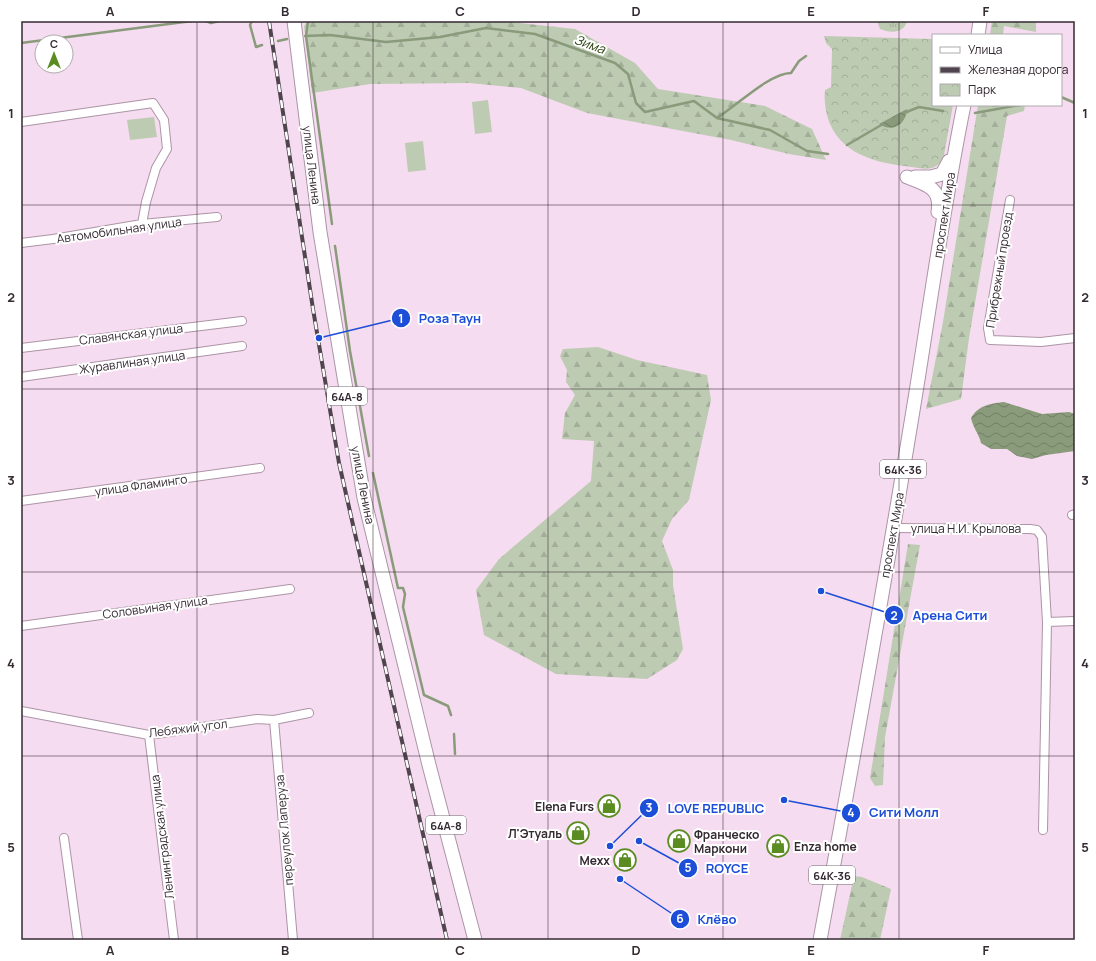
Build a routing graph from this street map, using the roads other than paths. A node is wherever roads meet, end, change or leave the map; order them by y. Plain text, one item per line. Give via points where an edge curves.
1 (294, 21) edge
2 (980, 21) edge
3 (978, 34) edge
4 (964, 106) edge
5 (21, 122) edge
6 (960, 127) junction
7 (906, 177) junction
8 (948, 183) junction
9 (1010, 200) dead end
10 (217, 217) dead end
11 (142, 224) junction
12 (21, 243) edge
13 (937, 256) junction
14 (242, 320) dead end
15 (1075, 338) edge
16 (242, 346) dead end
17 (21, 348) edge
18 (21, 377) edge
19 (260, 468) dead end
20 (21, 501) edge
21 (893, 528) junction
22 (290, 589) dead end
23 (1075, 621) edge
24 (1047, 622) junction
25 (21, 626) edge
26 (21, 710) edge
27 (309, 713) dead end
28 (274, 720) junction
29 (149, 735) junction
30 (1044, 830) dead end
31 (64, 838) dead end
32 (78, 940) edge
33 (174, 940) edge
34 (293, 940) edge
35 (475, 940) edge
36 (820, 940) edge

1 - 35 main road, улица Ленина / 64А-8 via 320,232 364,498
2 - 3 main road
4 - 6 main road, проспект Мира / 64К-36
5 - 11 street via 153,103 164,120 167,149 156,168
6 - 7 main road via 953,141 948,166 942,174 931,177
6 - 8 main road, проспект Мира / 64К-36
7 - 8 main road
7 - 13 main road via 930,186 938,198 934,240
8 - 13 main road, проспект Мира / 64К-36
9 - 15 street, Прибрежный проезд via 988,328 990,340 1042,342
10 - 11 street, Автомобильная улица
11 - 12 street, Автомобильная улица
13 - 21 main road, проспект Мира / 64К-36
14 - 17 street, Славянская улица
16 - 18 street, Журавлиная улица
19 - 20 street, улица Фламинго
21 - 24 street, улица Н.И. Крылова via 1037,530 1042,537
21 - 36 main road, проспект Мира / 64К-36
22 - 25 street, Соловьиная улица
23 - 24 street
24 - 30 street
26 - 29 street, Лебяжий угол
27 - 28 street, Лебяжий угол
28 - 29 street, Лебяжий угол via 257,718
28 - 34 street, переулок Лаперуза
29 - 33 street, Ленинградская улица
31 - 32 street

